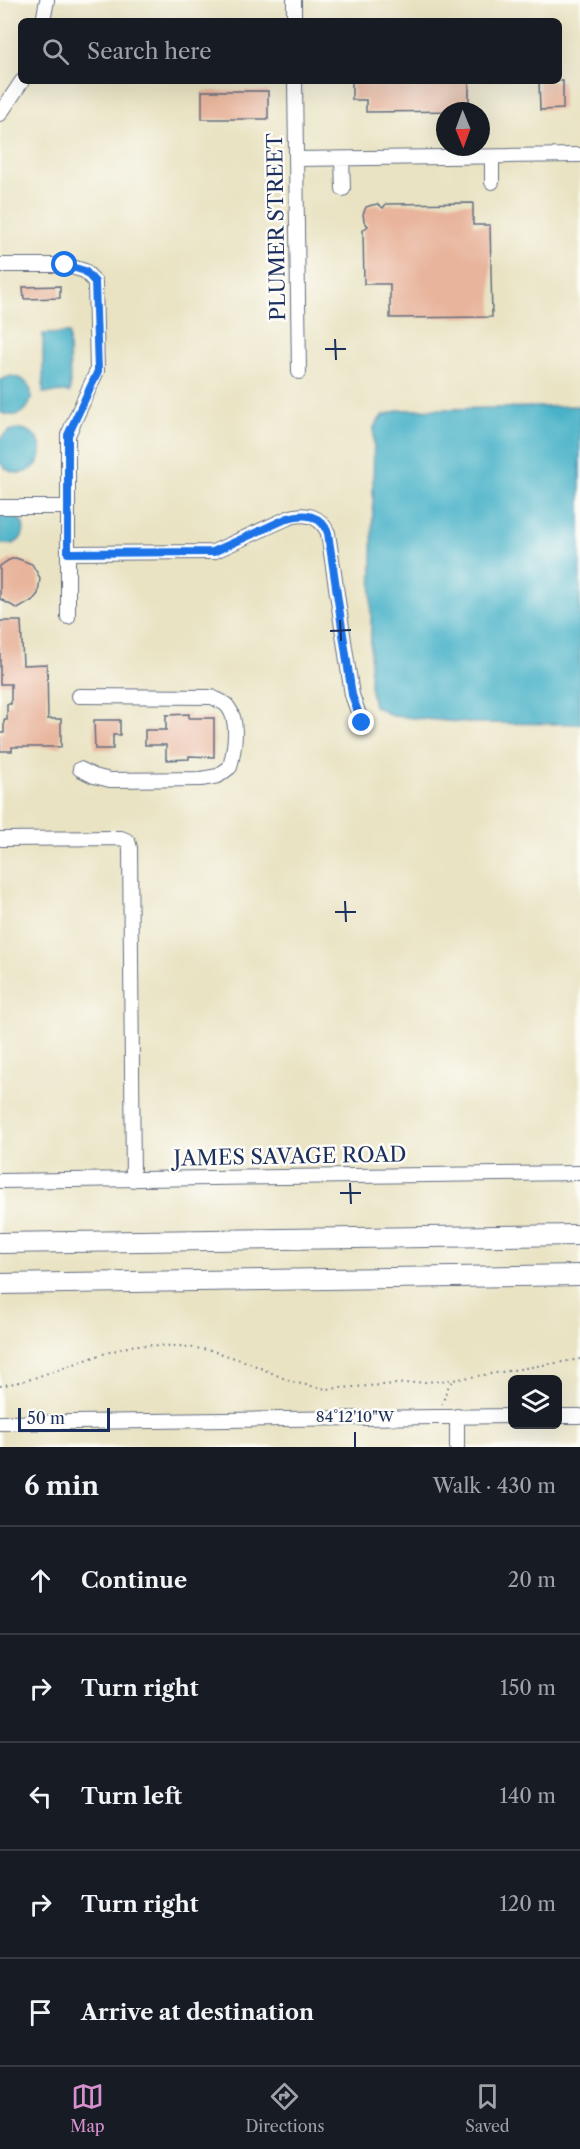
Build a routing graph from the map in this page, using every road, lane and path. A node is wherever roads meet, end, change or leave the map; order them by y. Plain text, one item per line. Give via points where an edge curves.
1 (46, 0) edge
2 (294, 0) edge
3 (44, 18) edge
4 (294, 18) edge
5 (20, 84) edge
6 (295, 84) edge
7 (0, 114) edge
8 (580, 155) edge
9 (492, 157) junction
10 (296, 159) junction
11 (342, 159) junction
12 (492, 182) dead end
13 (343, 189) dead end
14 (0, 265) edge
15 (298, 372) dead end
16 (0, 507) edge
17 (68, 507) junction
18 (68, 553) junction
19 (68, 617) dead end
20 (79, 696) dead end
21 (362, 723) dead end
22 (80, 769) dead end
23 (1, 839) edge
24 (580, 1173) edge
25 (133, 1179) junction
26 (0, 1181) edge
27 (580, 1235) edge
28 (0, 1243) edge
29 (580, 1275) edge
30 (0, 1284) edge
31 (580, 1359) edge
32 (0, 1386) edge
33 (457, 1416) junction
34 (508, 1416) edge
35 (562, 1416) edge
36 (580, 1416) edge
37 (0, 1423) edge
38 (457, 1447) edge

1 - 3 street
2 - 4 street
5 - 7 street
6 - 10 street, PLUMER STREET
8 - 9 street
9 - 11 street
9 - 12 street
10 - 11 street
10 - 15 street, PLUMER STREET
11 - 13 street
14 - 17 street via 65,265 85,271 95,282 98,371 68,435
16 - 17 street
17 - 18 street
18 - 19 street
18 - 21 street via 213,552 288,518 313,516 328,533 352,695
20 - 22 street via 212,697 228,705 234,719 230,768 218,776 110,780
23 - 25 street via 128,841
24 - 25 street, JAMES SAVAGE ROAD
25 - 26 street, JAMES SAVAGE ROAD
27 - 28 highway
29 - 30 highway
31 - 32 path via 453,1380 326,1389 292,1382 210,1350 135,1346
33 - 34 street
33 - 37 street
33 - 38 street
35 - 36 street

